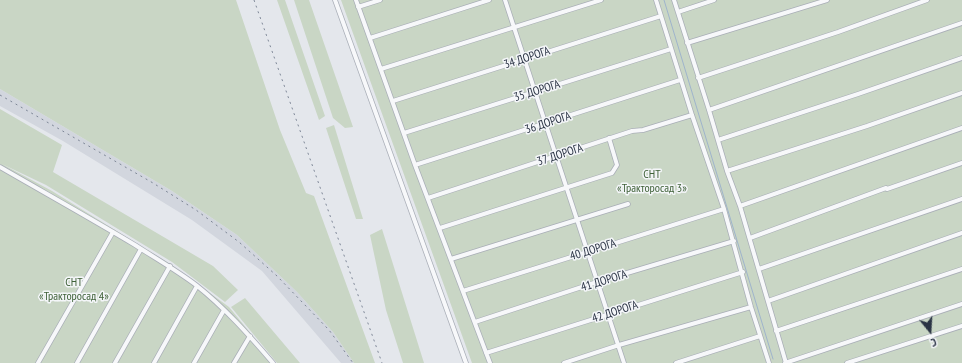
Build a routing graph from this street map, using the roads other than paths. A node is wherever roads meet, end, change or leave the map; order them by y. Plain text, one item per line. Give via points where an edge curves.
1 (335, 0) edge
2 (356, 0) edge
3 (380, 0) edge
4 (489, 0) edge
5 (505, 0) edge
6 (600, 0) edge
7 (656, 0) edge
8 (674, 0) edge
9 (714, 0) edge
10 (827, 0) edge
11 (927, 0) edge
12 (358, 7) junction
13 (678, 12) junction
14 (661, 16) junction
15 (962, 23) edge
16 (514, 27) junction
17 (370, 38) junction
18 (688, 43) junction
19 (671, 49) junction
20 (962, 58) edge
21 (524, 59) junction
22 (381, 69) junction
23 (698, 78) junction
24 (680, 80) junction
25 (534, 91) junction
26 (962, 93) edge
27 (393, 101) junction
28 (709, 110) junction
29 (692, 115) junction
30 (545, 124) junction
31 (962, 128) edge
32 (404, 133) junction
33 (609, 138) junction
34 (718, 140) junction
35 (556, 156) junction
36 (962, 163) edge
37 (415, 165) junction
38 (0, 167) edge
39 (727, 171) junction
40 (567, 188) junction
41 (428, 198) junction
42 (962, 199) edge
43 (628, 204) dead end
44 (740, 206) junction
45 (724, 209) junction
46 (577, 220) junction
47 (440, 228) junction
48 (113, 232) junction
49 (962, 233) edge
50 (750, 238) junction
51 (734, 241) junction
52 (141, 249) junction
53 (587, 251) junction
54 (451, 259) junction
55 (170, 266) junction
56 (962, 269) edge
57 (759, 270) junction
58 (743, 272) junction
59 (597, 282) junction
60 (197, 286) junction
61 (463, 291) junction
62 (768, 301) junction
63 (962, 304) edge
64 (751, 307) junction
65 (224, 310) junction
66 (608, 314) junction
67 (475, 322) junction
68 (962, 326) edge
69 (776, 332) junction
70 (250, 336) junction
71 (760, 336) junction
72 (619, 345) junction
73 (486, 353) junction
74 (38, 363) edge
75 (76, 363) edge
76 (115, 363) edge
77 (154, 363) edge
78 (194, 363) edge
79 (234, 363) edge
80 (273, 363) edge
81 (466, 363) edge
82 (490, 363) edge
83 (564, 363) edge
84 (624, 363) edge
85 (676, 363) edge
86 (769, 363) edge
87 (786, 363) edge
88 (847, 363) edge

1 - 81 street
2 - 12 street
3 - 12 street
4 - 17 street
5 - 16 street
6 - 16 street
7 - 14 street
8 - 13 street
9 - 13 street
10 - 18 street
11 - 23 street
12 - 17 street
13 - 18 street
14 - 19 street
14 - 21 street, 34 ДОРОГА
15 - 28 street
16 - 21 street
16 - 22 street
17 - 22 street
18 - 23 street
19 - 24 street
19 - 25 street, 35 ДОРОГА
20 - 34 street
21 - 25 street
21 - 27 street, 34 ДОРОГА
22 - 27 street
23 - 28 street
24 - 29 street
24 - 30 street, 36 ДОРОГА
25 - 30 street
25 - 32 street, 35 ДОРОГА
26 - 39 street
27 - 32 street
28 - 34 street
29 - 33 street, 37 ДОРОГА
29 - 45 street
30 - 35 street
30 - 37 street, 36 ДОРОГА
31 - 44 street
32 - 37 street
33 - 35 street, 37 ДОРОГА
33 - 40 street via 617,165 612,173
34 - 39 street
35 - 40 street
35 - 41 street, 37 ДОРОГА
36 - 50 street
37 - 41 street
38 - 48 street
39 - 44 street
40 - 46 street
40 - 47 street
41 - 47 street
42 - 57 street
43 - 46 street
44 - 50 street
45 - 51 street
45 - 53 street, 40 ДОРОГА
46 - 53 street
46 - 54 street
47 - 54 street
48 - 52 street
48 - 74 street
49 - 62 street
50 - 57 street
51 - 58 street
51 - 59 street, 41 ДОРОГА
52 - 55 street
52 - 75 street
53 - 59 street
53 - 61 street, 40 ДОРОГА
54 - 61 street
55 - 60 street
55 - 76 street
56 - 69 street
57 - 62 street
58 - 64 street
58 - 66 street, 42 ДОРОГА
59 - 66 street
59 - 67 street, 41 ДОРОГА
60 - 65 street
60 - 77 street
61 - 67 street
62 - 69 street
63 - 87 street
64 - 71 street
64 - 72 street
65 - 70 street
65 - 78 street
66 - 72 street
66 - 73 street, 42 ДОРОГА
67 - 73 street
68 - 88 street
69 - 87 street
70 - 79 street
70 - 80 street
71 - 85 street
71 - 86 street
72 - 83 street
72 - 84 street
73 - 82 street

